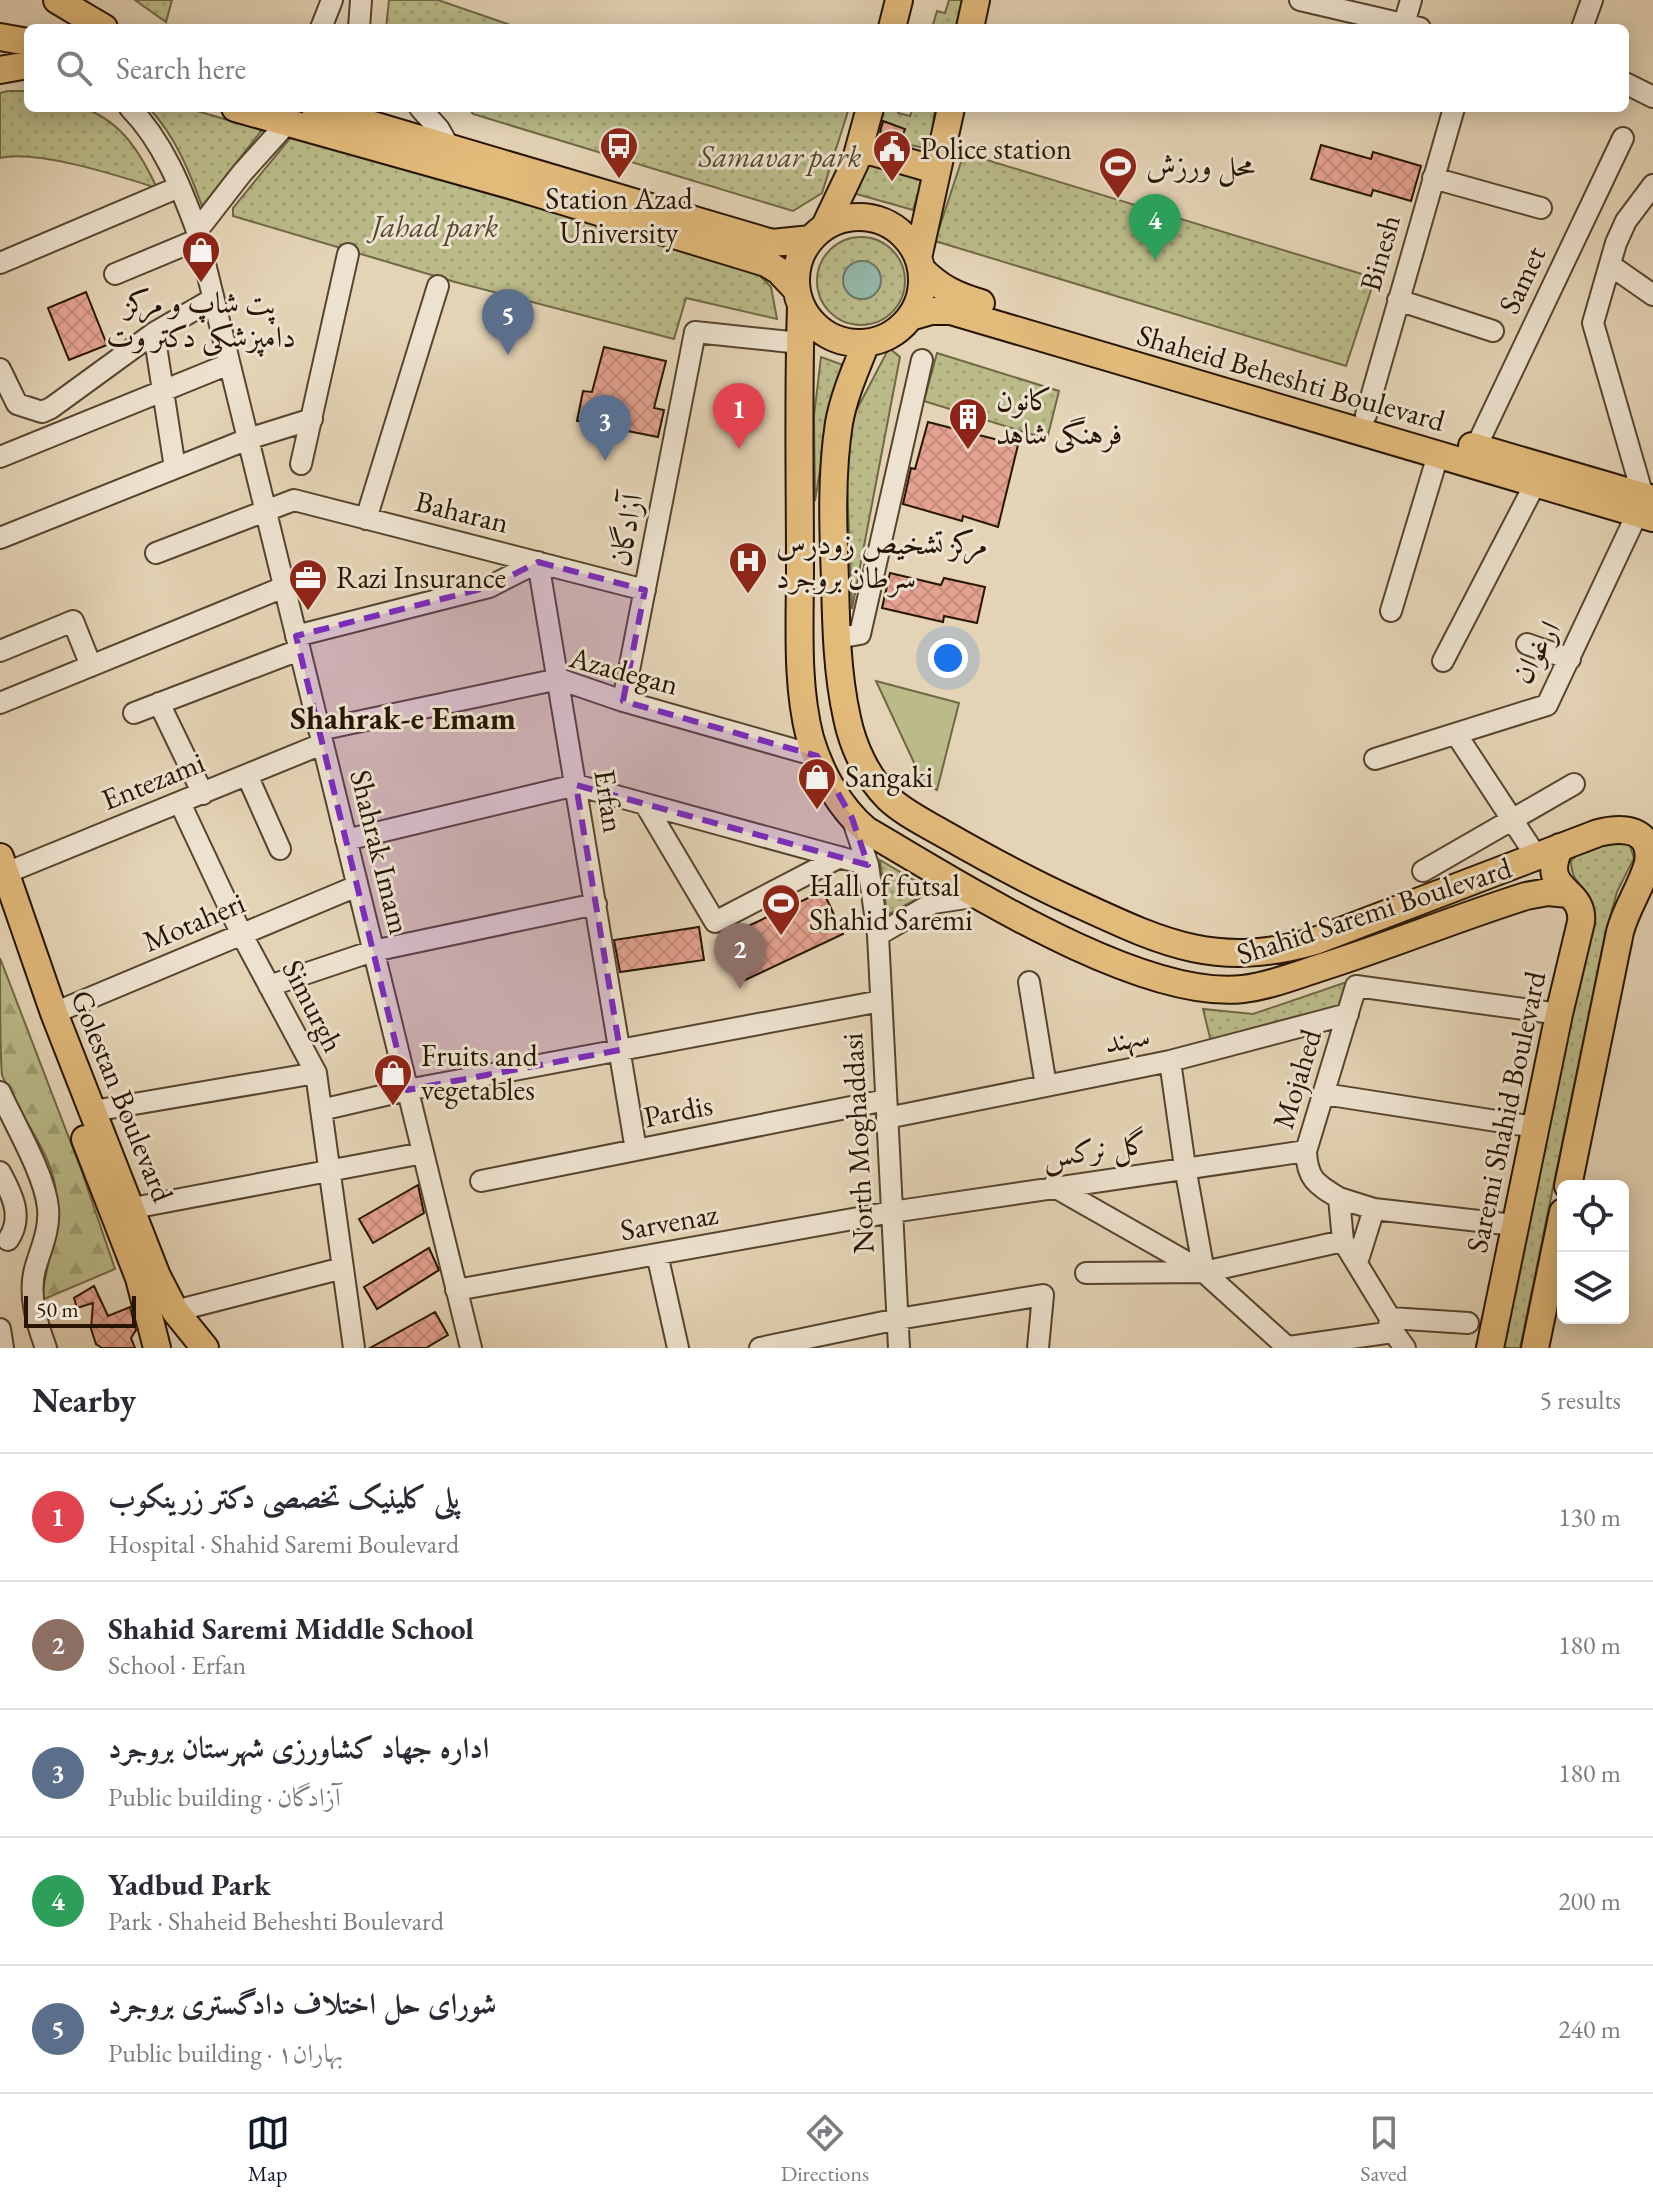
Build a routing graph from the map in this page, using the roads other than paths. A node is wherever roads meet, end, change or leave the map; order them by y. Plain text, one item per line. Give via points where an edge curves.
1 (57, 0) edge
2 (332, 0) edge
3 (361, 0) edge
4 (899, 0) edge
5 (976, 0) edge
6 (1300, 0) edge
7 (1411, 0) edge
8 (1592, 0) edge
9 (62, 24) edge
10 (97, 24) edge
11 (323, 24) edge
12 (359, 24) edge
13 (893, 24) edge
14 (971, 24) edge
15 (1403, 24) edge
16 (1412, 24) edge
17 (1583, 24) edge
18 (0, 37) edge
19 (24, 41) edge
20 (24, 66) edge
21 (0, 70) edge
22 (1629, 85) edge
23 (1653, 97) edge
24 (133, 112) edge
25 (250, 112) edge
26 (329, 112) edge
27 (424, 112) edge
28 (869, 112) edge
29 (950, 112) edge
30 (1453, 112) edge
31 (288, 122) junction
32 (1623, 138) dead end
33 (449, 147) junction
34 (859, 148) junction
35 (936, 170) junction
36 (1433, 178) junction
37 (1652, 186) edge
38 (179, 187) junction
39 (1541, 208) dead end
40 (818, 232) junction
41 (198, 235) junction
42 (348, 254) dead end
43 (0, 263) edge
44 (920, 264) junction
45 (1610, 265) junction
46 (115, 274) dead end
47 (438, 286) dead end
48 (1653, 295) edge
49 (798, 297) junction
50 (213, 299) junction
51 (1398, 300) junction
52 (910, 317) junction
53 (1493, 331) dead end
54 (154, 333) junction
55 (800, 343) junction
56 (866, 343) junction
57 (922, 360) dead end
58 (229, 364) junction
59 (0, 369) edge
60 (163, 391) junction
61 (1366, 415) junction
62 (312, 419) junction
63 (248, 439) junction
64 (1476, 447) junction
65 (1438, 455) junction
66 (0, 457) edge
67 (301, 464) dead end
68 (175, 468) junction
69 (1535, 484) junction
70 (1646, 507) edge
71 (266, 512) junction
72 (366, 519) junction
73 (0, 538) edge
74 (156, 553) dead end
75 (538, 562) junction
76 (284, 587) junction
77 (645, 590) junction
78 (1391, 611) dead end
79 (837, 638) junction
80 (298, 643) junction
81 (1527, 644) dead end
82 (0, 651) edge
83 (1570, 659) junction
84 (1443, 661) dead end
85 (91, 666) junction
86 (559, 679) junction
87 (623, 701) junction
88 (0, 703) edge
89 (159, 703) junction
90 (134, 713) dead end
91 (1456, 734) junction
92 (321, 737) junction
93 (817, 756) junction
94 (1375, 759) dead end
95 (247, 775) junction
96 (1574, 784) dead end
97 (576, 785) junction
98 (203, 794) junction
99 (180, 803) junction
100 (645, 804) junction
101 (852, 818) junction
102 (1514, 819) junction
103 (346, 840) junction
104 (280, 849) dead end
105 (1548, 851) junction
106 (840, 857) junction
107 (3, 865) edge
108 (868, 865) junction
109 (1423, 871) dead end
110 (357, 886) junction
111 (1568, 894) junction
112 (979, 896) junction
113 (596, 904) junction
114 (0, 911) edge
115 (242, 935) junction
116 (878, 935) junction
117 (373, 951) junction
118 (1029, 982) dead end
119 (269, 986) junction
120 (881, 1001) junction
121 (54, 1013) junction
122 (1348, 1014) junction
123 (1559, 1014) junction
124 (620, 1050) junction
125 (1170, 1061) junction
126 (316, 1073) junction
127 (1046, 1086) junction
128 (407, 1090) junction
129 (0, 1092) edge
130 (1324, 1094) junction
131 (887, 1109) junction
132 (321, 1110) junction
133 (93, 1111) junction
134 (1535, 1127) junction
135 (636, 1150) junction
136 (1306, 1151) junction
137 (423, 1153) junction
138 (1185, 1167) junction
139 (330, 1171) junction
140 (0, 1172) edge
141 (1569, 1180) edge
142 (481, 1181) dead end
143 (1053, 1186) junction
144 (1339, 1198) junction
145 (133, 1208) junction
146 (1374, 1209) junction
147 (892, 1212) junction
148 (1514, 1225) junction
149 (8, 1240) dead end
150 (1343, 1241) junction
151 (1557, 1241) edge
152 (657, 1254) junction
153 (1357, 1263) junction
154 (343, 1268) junction
155 (1204, 1272) junction
156 (1086, 1273) dead end
157 (456, 1290) junction
158 (175, 1311) junction
159 (898, 1319) junction
160 (1468, 1323) dead end
161 (0, 1329) edge
162 (1396, 1333) edge
163 (205, 1347) edge
164 (1289, 1347) edge
165 (3, 1348) edge
166 (46, 1348) edge
167 (157, 1348) edge
168 (354, 1348) edge
169 (471, 1348) edge
170 (678, 1348) edge
171 (760, 1348) edge
172 (899, 1348) edge
173 (1038, 1348) edge
174 (1490, 1348) edge
175 (1535, 1348) edge

1 - 9 main road via 65,17
1 - 10 main road
2 - 11 street
3 - 12 street
4 - 13 main road
5 - 14 main road
6 - 15 street
7 - 16 street
8 - 17 street
18 - 19 main road
20 - 21 main road
22 - 23 street
24 - 38 street, Shahrak Imam via 152,135
25 - 31 main road
26 - 33 main road
27 - 33 street
28 - 34 main road
29 - 35 main road
30 - 36 street, Binesh
31 - 41 street via 242,173
31 - 49 main road via 766,263
32 - 64 street, Samet
33 - 40 main road via 772,243
34 - 35 main road
34 - 40 main road
35 - 44 main road
36 - 39 street
36 - 51 street, Binesh
37 - 45 street via 1626,221
38 - 41 street, Shahrak Imam
38 - 43 street
40 - 44 main road via 856,216 887,223 900,232
40 - 49 main road via 799,258
41 - 46 street
41 - 50 street, Shahrak Imam
42 - 62 street
44 - 52 main road via 922,286
44 - 61 main road, Shaheid Beheshti Boulevard via 954,295
45 - 48 street
45 - 70 street via 1593,323
47 - 72 street
49 - 55 main road, Shahid Saremi Boulevard
49 - 56 main road via 812,323 828,335
50 - 54 street
50 - 58 street, Shahrak Imam
51 - 53 street
51 - 61 street, Binesh
52 - 56 main road via 898,330
52 - 65 main road, Shaheid Beheshti Boulevard via 951,311
54 - 59 street via 42,412 17,404
54 - 60 street
55 - 77 street, آزادگان via 695,332
55 - 93 main road, Shahid Saremi Boulevard via 802,687
56 - 79 main road via 847,391 835,457
57 - 79 street via 860,634
58 - 60 street
58 - 63 street, Shahrak Imam
60 - 66 street
60 - 68 street
61 - 64 main road, Shaheid Beheshti Boulevard
62 - 63 street
62 - 67 street
63 - 68 street
63 - 71 street, Shahrak Imam
64 - 70 main road, Shaheid Beheshti Boulevard
65 - 69 main road, Shaheid Beheshti Boulevard
65 - 78 street
68 - 73 street
69 - 70 main road, Shaheid Beheshti Boulevard
69 - 84 street
70 - 83 street, ارغوان
71 - 72 street, Baharan via 294,500
71 - 74 street, Baharan
71 - 76 street, Shahrak Imam
72 - 75 street, Baharan
75 - 77 street, Baharan
75 - 80 street via 489,587
75 - 86 street, Erfan
76 - 80 street, Shahrak Imam
76 - 85 street
77 - 87 street, آزادگان
79 - 105 main road via 855,744 866,770 888,798 1015,875 1176,945 1224,954 1292,948
80 - 89 street
80 - 92 street, Shahrak Imam
81 - 83 street
82 - 85 street via 73,621
83 - 91 street, ارغوان via 1547,705
85 - 88 street
86 - 87 street, Azadegan
86 - 92 street, Azadegan
86 - 97 street, Erfan
87 - 93 street, Azadegan
89 - 90 street
89 - 98 street
91 - 94 street, ارغوان
91 - 102 street
92 - 95 street, Entezami
92 - 103 street, Shahrak Imam
93 - 101 main road, Shahid Saremi Boulevard
95 - 98 street, Entezami
95 - 104 street
96 - 102 street
97 - 100 street
97 - 103 street
97 - 113 street, Erfan
98 - 99 street, Entezami
99 - 107 street, Entezami
99 - 115 street, Simurgh
100 - 106 street
100 - 106 street via 715,922
101 - 108 street, North Moghaddasi
101 - 112 main road, Shahid Saremi Boulevard
102 - 105 street
102 - 109 street
103 - 110 street, Shahrak Imam
105 - 111 main road, Saremi Shahid Boulevard via 1553,872
105 - 141 main road via 1624,828 1642,836 1649,856 1620,932
106 - 108 street
107 - 121 main road, Golestan Boulevard
108 - 116 street, North Moghaddasi
110 - 115 street, Motaheri
110 - 117 street, Shahrak Imam
111 - 112 main road, Shahid Saremi Boulevard via 1526,896 1301,974 1223,990 1129,968
111 - 123 main road, Saremi Shahid Boulevard via 1581,916
112 - 116 street via 933,903
113 - 117 street
113 - 124 street, Erfan
114 - 167 main road, Golestan Boulevard via 139,1278
115 - 119 street, Simurgh
115 - 121 street, Motaheri
116 - 120 street, North Moghaddasi
117 - 119 street
117 - 128 street, Shahrak Imam
118 - 127 street
119 - 126 street, Simurgh
120 - 124 street
120 - 131 street, North Moghaddasi
121 - 133 main road, Golestan Boulevard
122 - 123 street, Mojahed via 1356,986
122 - 125 street
122 - 130 street, Mojahed
123 - 134 main road, Saremi Shahid Boulevard
124 - 128 street
124 - 135 street, Erfan
125 - 127 street, سهند
125 - 138 street, سهند
126 - 132 street, Simurgh
126 - 133 street
127 - 131 street, سهند
128 - 132 street
128 - 137 street, Shahrak Imam
129 - 166 street via 48,1205 48,1227 32,1290
130 - 134 street
130 - 136 street, Mojahed
131 - 135 street, Pardis
131 - 147 street, North Moghaddasi
132 - 139 street, Simurgh
133 - 145 main road, Golestan Boulevard
134 - 148 main road, Saremi Shahid Boulevard
135 - 142 street, Pardis
136 - 138 street, گل نرکس
136 - 144 street, Mojahed via 1307,1168 1316,1183
137 - 139 street
137 - 157 street, Shahrak Imam
138 - 143 street, گل نرکس
138 - 155 street, سهند
139 - 145 street
139 - 154 street, Simurgh
140 - 149 street via 16,1217
143 - 147 street, گل نرکس
143 - 155 street
144 - 146 street
144 - 150 street
145 - 158 main road, Golestan Boulevard
146 - 148 street
146 - 153 street
147 - 152 street, Sarvenaz
147 - 159 street, North Moghaddasi
148 - 174 main road, Saremi Shahid Boulevard
150 - 153 street
150 - 155 street
151 - 175 main road
152 - 157 street, Sarvenaz
152 - 170 street
153 - 162 street
154 - 158 street
154 - 168 street, Simurgh
155 - 156 street
155 - 164 street
157 - 169 street, Shahrak Imam
158 - 163 main road, Golestan Boulevard
159 - 171 street
159 - 172 street, North Moghaddasi
159 - 173 street via 1043,1295
160 - 162 street
161 - 165 street
162 - 164 street

